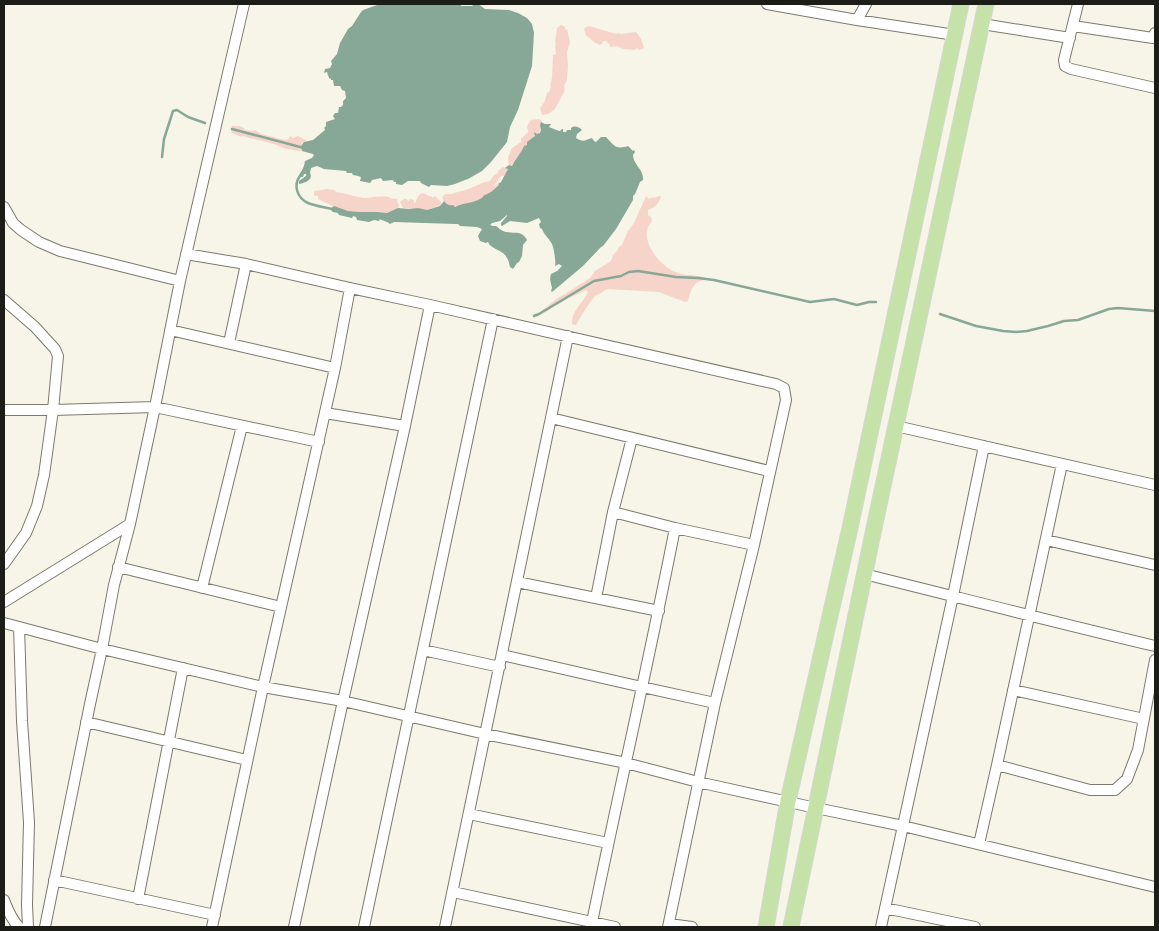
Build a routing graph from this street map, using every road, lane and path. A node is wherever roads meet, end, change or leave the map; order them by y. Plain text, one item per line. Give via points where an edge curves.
1 (244, 4) edge
2 (767, 4) edge
3 (866, 4) edge
4 (961, 4) edge
5 (986, 4) edge
6 (1078, 4) edge
7 (857, 20) junction
8 (982, 24) junction
9 (1073, 26) junction
10 (1155, 33) edge
11 (955, 35) junction
12 (1070, 38) junction
13 (1155, 88) edge
14 (4, 207) edge
15 (186, 254) junction
16 (246, 264) junction
17 (180, 281) junction
18 (350, 288) junction
19 (4, 300) edge
20 (430, 304) junction
21 (493, 319) junction
22 (170, 330) junction
23 (568, 336) junction
24 (229, 343) junction
25 (335, 368) junction
26 (155, 407) junction
27 (4, 410) edge
28 (53, 410) junction
29 (325, 413) junction
30 (551, 418) junction
31 (242, 426) junction
32 (405, 426) junction
33 (896, 426) junction
34 (632, 438) junction
35 (318, 442) junction
36 (984, 446) junction
37 (1062, 464) junction
38 (769, 471) junction
39 (1155, 485) edge
40 (613, 512) junction
41 (130, 524) junction
42 (675, 528) junction
43 (850, 528) junction
44 (873, 533) junction
45 (1046, 540) junction
46 (754, 545) junction
47 (4, 564) edge
48 (1155, 565) edge
49 (118, 567) junction
50 (864, 574) junction
51 (517, 582) junction
52 (202, 588) junction
53 (953, 596) junction
54 (596, 598) junction
55 (4, 602) edge
56 (280, 607) junction
57 (659, 611) junction
58 (1029, 616) junction
59 (4, 623) edge
60 (19, 627) junction
61 (1155, 646) edge
62 (102, 649) junction
63 (423, 650) junction
64 (502, 655) junction
65 (1155, 660) edge
66 (500, 667) junction
67 (183, 668) junction
68 (262, 687) junction
69 (642, 688) junction
70 (1013, 690) junction
71 (343, 701) junction
72 (716, 703) junction
73 (409, 716) junction
74 (1144, 718) junction
75 (86, 722) junction
76 (486, 734) junction
77 (168, 741) junction
78 (247, 760) junction
79 (626, 763) junction
80 (997, 766) junction
81 (698, 782) junction
82 (788, 801) junction
83 (816, 808) junction
84 (469, 814) junction
85 (903, 826) junction
86 (608, 843) junction
87 (979, 844) junction
88 (54, 880) junction
89 (1155, 888) edge
90 (453, 892) junction
91 (138, 898) junction
92 (4, 900) edge
93 (885, 908) junction
94 (215, 915) junction
95 (591, 925) edge
96 (669, 925) edge
97 (20, 927) edge
98 (28, 927) edge
99 (44, 927) edge
100 (212, 927) edge
101 (294, 927) edge
102 (364, 927) edge
103 (445, 927) edge
104 (615, 927) edge
105 (692, 927) edge
106 (766, 927) edge
107 (791, 927) edge
108 (882, 927) edge
109 (975, 927) edge

1 - 15 street
2 - 7 street
3 - 7 street
4 - 11 main road
5 - 8 main road
6 - 9 street
7 - 11 street
8 - 12 street
8 - 33 main road
9 - 10 street via 1153,38
9 - 12 street
11 - 43 main road
12 - 13 street via 1065,66
14 - 17 street via 21,230 60,251
15 - 16 street
15 - 17 street
16 - 18 street
16 - 24 street
17 - 22 street
18 - 20 street
18 - 25 street
19 - 28 street via 55,349 58,356
20 - 21 street
20 - 32 street
21 - 23 street
21 - 63 street
22 - 24 street
22 - 26 street
23 - 30 street
23 - 38 street via 784,388 786,400
24 - 25 street
25 - 29 street
26 - 28 street
26 - 31 street
26 - 41 street
27 - 28 street
28 - 47 street via 44,475 32,519
29 - 32 street
29 - 35 street
30 - 34 street
30 - 51 street
31 - 35 street
31 - 52 street
32 - 71 street
33 - 36 street
33 - 44 main road
34 - 38 street
34 - 40 street
35 - 56 street
36 - 37 street
36 - 53 street
37 - 39 street
37 - 45 street
38 - 46 street
40 - 42 street
40 - 54 street
41 - 49 street
41 - 55 street
42 - 46 street
42 - 57 street
43 - 44 main road
43 - 82 main road
44 - 50 main road
45 - 48 street
45 - 58 street
46 - 72 street
49 - 52 street
49 - 62 street
50 - 53 street
50 - 83 main road
51 - 54 street
51 - 64 street
52 - 56 street
53 - 58 street
53 - 85 street
54 - 57 street
56 - 68 street
57 - 69 street
58 - 61 street
58 - 70 street
59 - 60 street
60 - 62 street
60 - 98 street via 29,822
62 - 67 street
62 - 75 street
63 - 66 street
63 - 73 street
64 - 66 street
64 - 69 street
65 - 74 street
66 - 76 street
67 - 68 street
67 - 77 street
68 - 71 street
68 - 78 street
69 - 72 street
69 - 79 street
70 - 74 street
70 - 80 street
71 - 73 street
71 - 101 street
72 - 81 street
73 - 76 street
73 - 102 street
74 - 80 street via 1138,750 1127,779 1115,790 1090,790
75 - 77 street
75 - 88 street
76 - 79 street
76 - 84 street
77 - 78 street
77 - 91 street
78 - 94 street
79 - 81 street
79 - 86 street
80 - 87 street
81 - 82 street
81 - 96 street
82 - 83 street
82 - 106 main road
83 - 85 street
83 - 107 main road
84 - 86 street
84 - 90 street
85 - 87 street
85 - 93 street
86 - 95 street
87 - 89 street
88 - 91 street
88 - 99 street
90 - 95 street
90 - 103 street
91 - 94 street
92 - 97 street via 14,922
93 - 108 street
93 - 109 street
94 - 100 street
95 - 104 street
96 - 105 street

